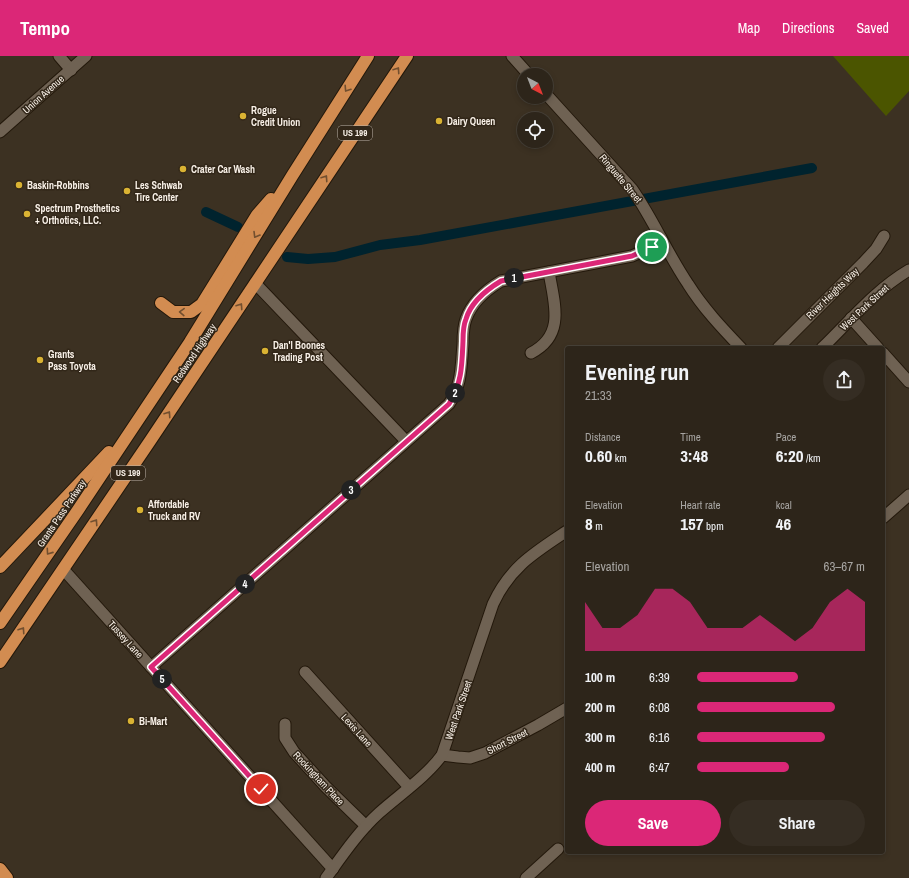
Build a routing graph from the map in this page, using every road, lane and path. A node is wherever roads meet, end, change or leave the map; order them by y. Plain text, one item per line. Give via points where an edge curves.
1 (59, 56) edge
2 (86, 56) edge
3 (368, 56) edge
4 (407, 56) edge
5 (512, 56) edge
6 (523, 68) edge
7 (71, 70) junction
8 (553, 102) edge
9 (0, 132) edge
10 (292, 176) junction
11 (884, 236) dead end
12 (661, 238) junction
13 (909, 270) edge
14 (549, 272) junction
15 (255, 283) junction
16 (161, 303) dead end
17 (851, 318) junction
18 (739, 346) edge
19 (780, 346) edge
20 (824, 346) edge
21 (876, 346) edge
22 (531, 353) dead end
23 (885, 355) edge
24 (909, 382) edge
25 (142, 415) junction
26 (406, 441) junction
27 (909, 495) edge
28 (885, 516) edge
29 (565, 532) edge
30 (0, 567) edge
31 (63, 569) junction
32 (0, 623) edge
33 (0, 662) edge
34 (151, 667) junction
35 (305, 672) dead end
36 (565, 709) edge
37 (285, 724) dead end
38 (442, 755) junction
39 (408, 787) junction
40 (366, 826) junction
41 (558, 850) dead end
42 (0, 869) edge
43 (329, 874) edge
44 (7, 878) edge
45 (526, 878) edge

1 - 7 street
2 - 7 street, Union Avenue
3 -> 10 highway, Redwood Highway / US 199
15 -> 4 highway, Redwood Highway / US 199
5 - 6 street
7 - 9 street, Union Avenue
8 - 12 street, Ringuette Street via 632,189
10 -> 16 highway via 257,215 202,304 191,312 173,312
10 -> 25 highway, Redwood Highway / US 199
11 - 19 street, River Heights Way via 863,263
12 - 14 street via 652,247 632,256
12 - 18 street, Ringuette Street via 699,300
13 - 17 street, West Park Street via 879,291
14 - 22 street via 556,318 554,328 545,344
14 - 26 street via 501,281 476,301 466,319 462,366 454,396 449,404
15 - 26 street
31 -> 15 highway, Redwood Highway / US 199
17 - 20 street, West Park Street
17 - 21 street
23 - 24 street
25 - 30 highway
25 -> 32 highway, Grants Pass Parkway / US 199
26 - 34 street
27 - 28 street
29 - 38 street, West Park Street via 525,560 499,591
33 -> 31 highway, Redwood Highway / US 199
31 - 34 street, Tussey Lane
34 - 43 street, Tussey Lane
35 - 39 street, Lexis Lane
36 - 38 street, Short Street via 485,753 470,758
37 - 40 street, Rockingham Place via 285,738 294,752
38 - 39 street, West Park Street
39 - 40 street, West Park Street
40 - 43 street, West Park Street
41 - 45 street
42 - 44 highway

